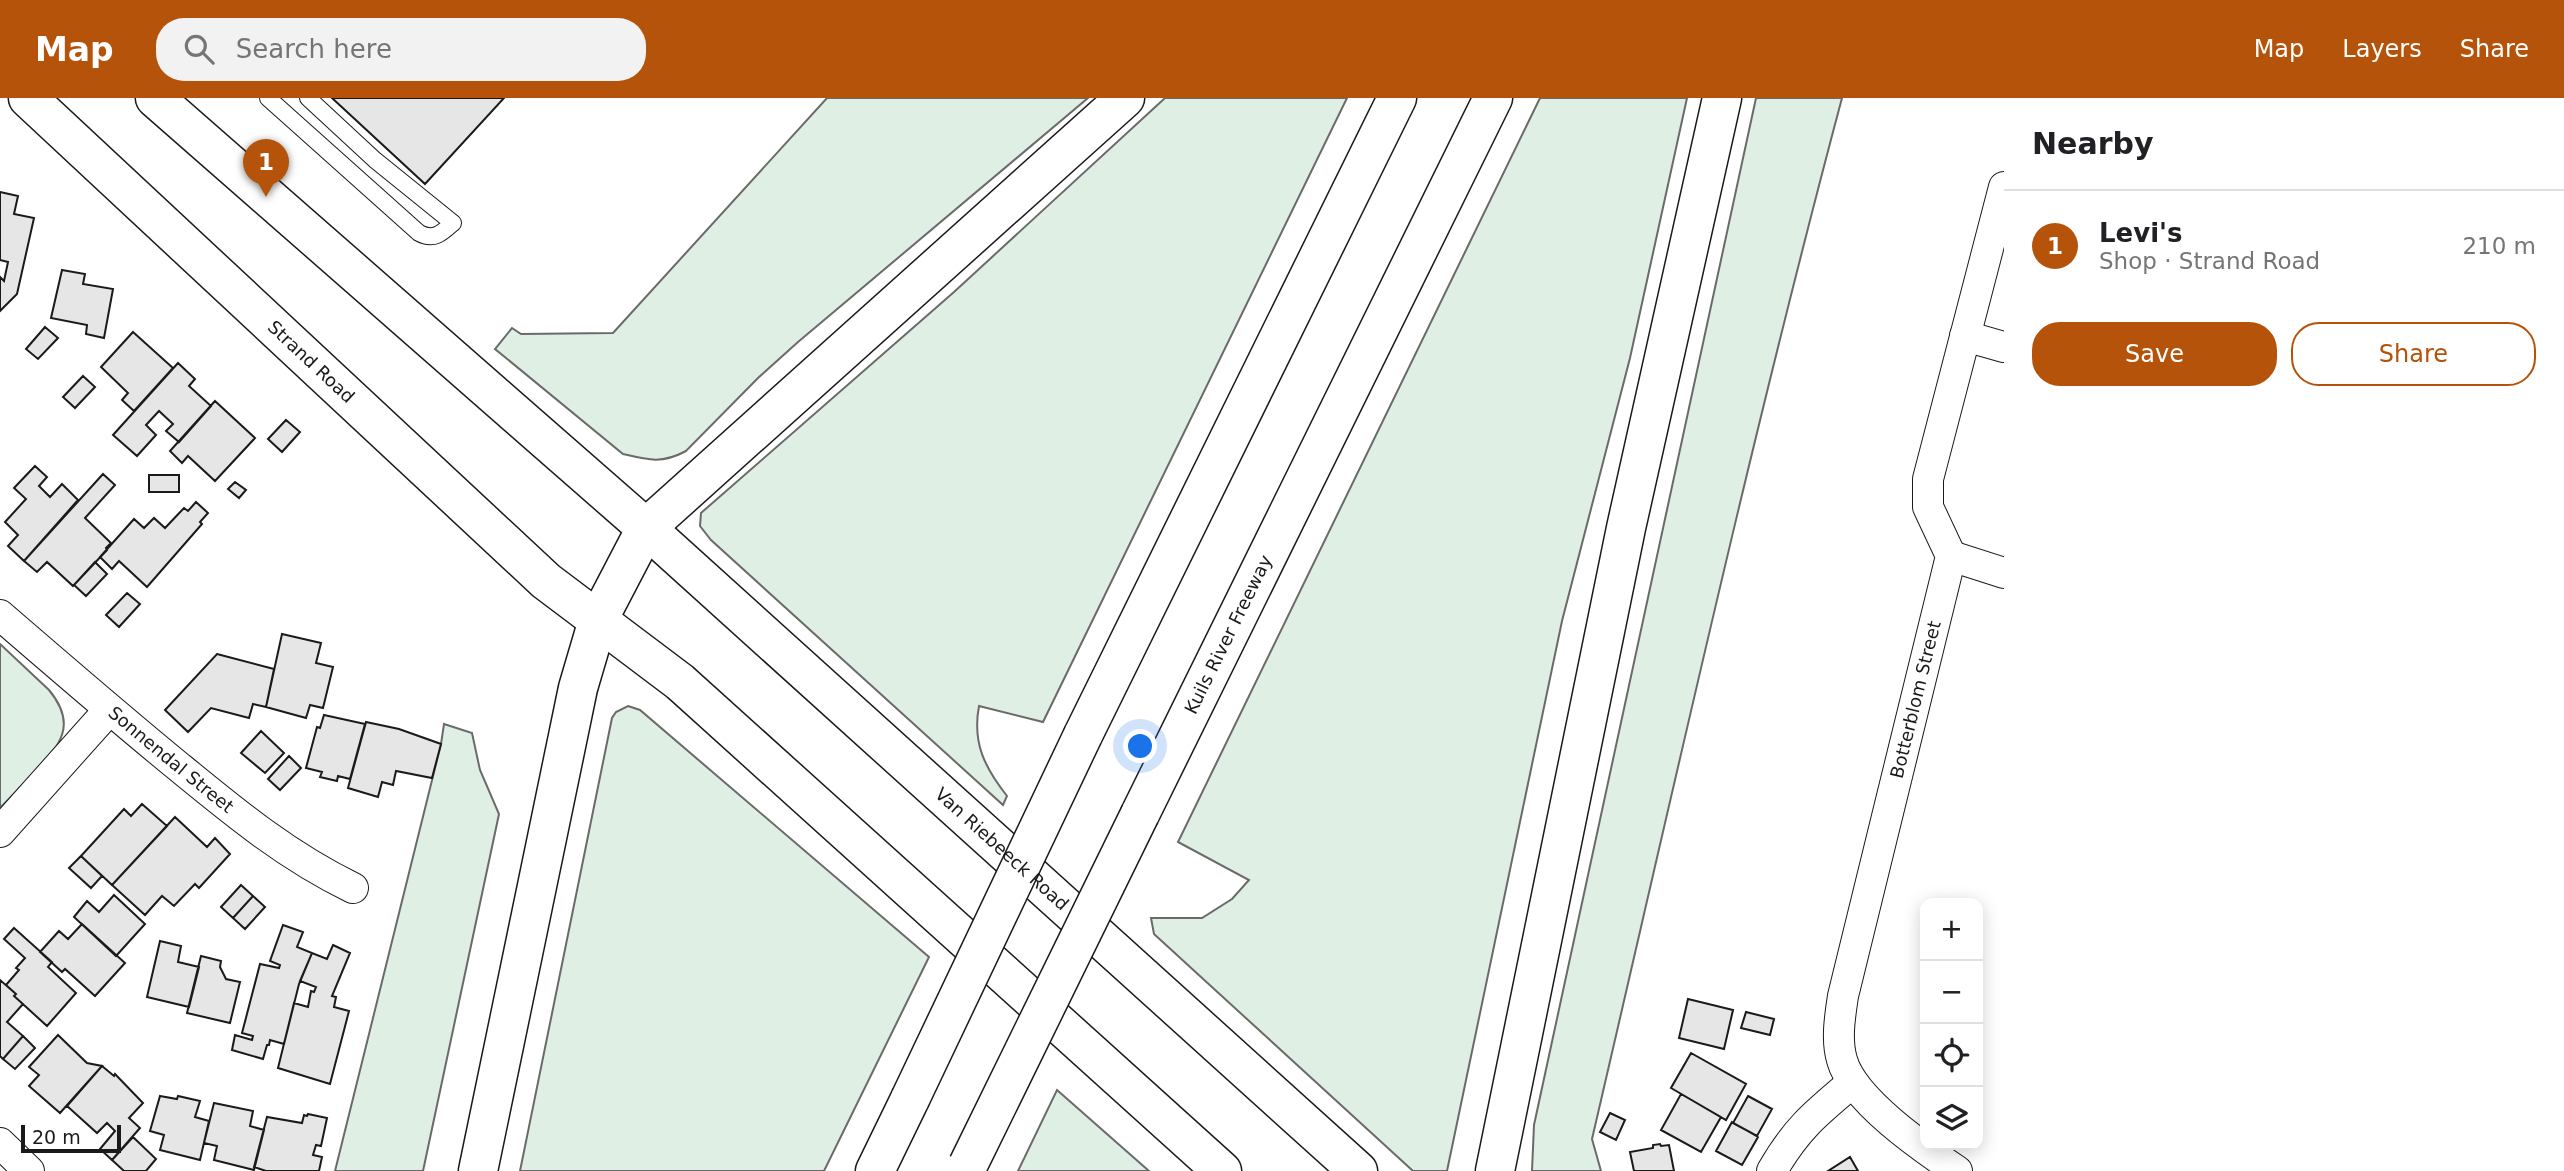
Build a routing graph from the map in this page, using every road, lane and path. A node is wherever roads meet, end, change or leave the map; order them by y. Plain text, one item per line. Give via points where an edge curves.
1 (28, 98) edge
2 (155, 98) edge
3 (268, 98) edge
4 (308, 98) edge
5 (1125, 98) edge
6 (1396, 98) edge
7 (1493, 98) edge
8 (1722, 98) edge
9 (2004, 187) edge
10 (1965, 336) junction
11 (2004, 347) edge
12 (646, 528) junction
13 (1951, 556) junction
14 (2004, 573) edge
15 (0, 615) edge
16 (598, 620) junction
17 (109, 710) junction
18 (0, 832) edge
19 (352, 888) dead end
20 (1852, 1083) junction
21 (0, 1143) edge
22 (967, 1168) edge
23 (29, 1171) edge
24 (478, 1171) edge
25 (875, 1171) edge
26 (1222, 1171) edge
27 (1358, 1171) edge
28 (1495, 1171) edge
29 (1772, 1171) edge
30 (1957, 1171) edge

1 - 16 main road, Strand Road via 546,581
2 - 12 main road
3 - 4 lane via 419,233 436,237 453,223
5 - 12 main road
6 - 25 main road, bridge
7 - 22 main road, Kuils River Freeway, bridge
8 - 28 main road via 1626,528
9 - 10 street
10 - 11 street
10 - 13 street via 1927,486 1928,507
12 - 16 main road
12 - 27 main road, Van Riebeeck Road
13 - 14 street
13 - 20 street, Botterblom Street via 1843,996 1841,1058
15 - 17 street, Sonnendal Street
16 - 24 main road via 578,688
16 - 26 main road via 680,682
17 - 18 street
17 - 19 street, Sonnendal Street via 253,828 313,869
20 - 29 street via 1810,1118
20 - 30 street, Botterblom Street via 1924,1149
21 - 23 street

